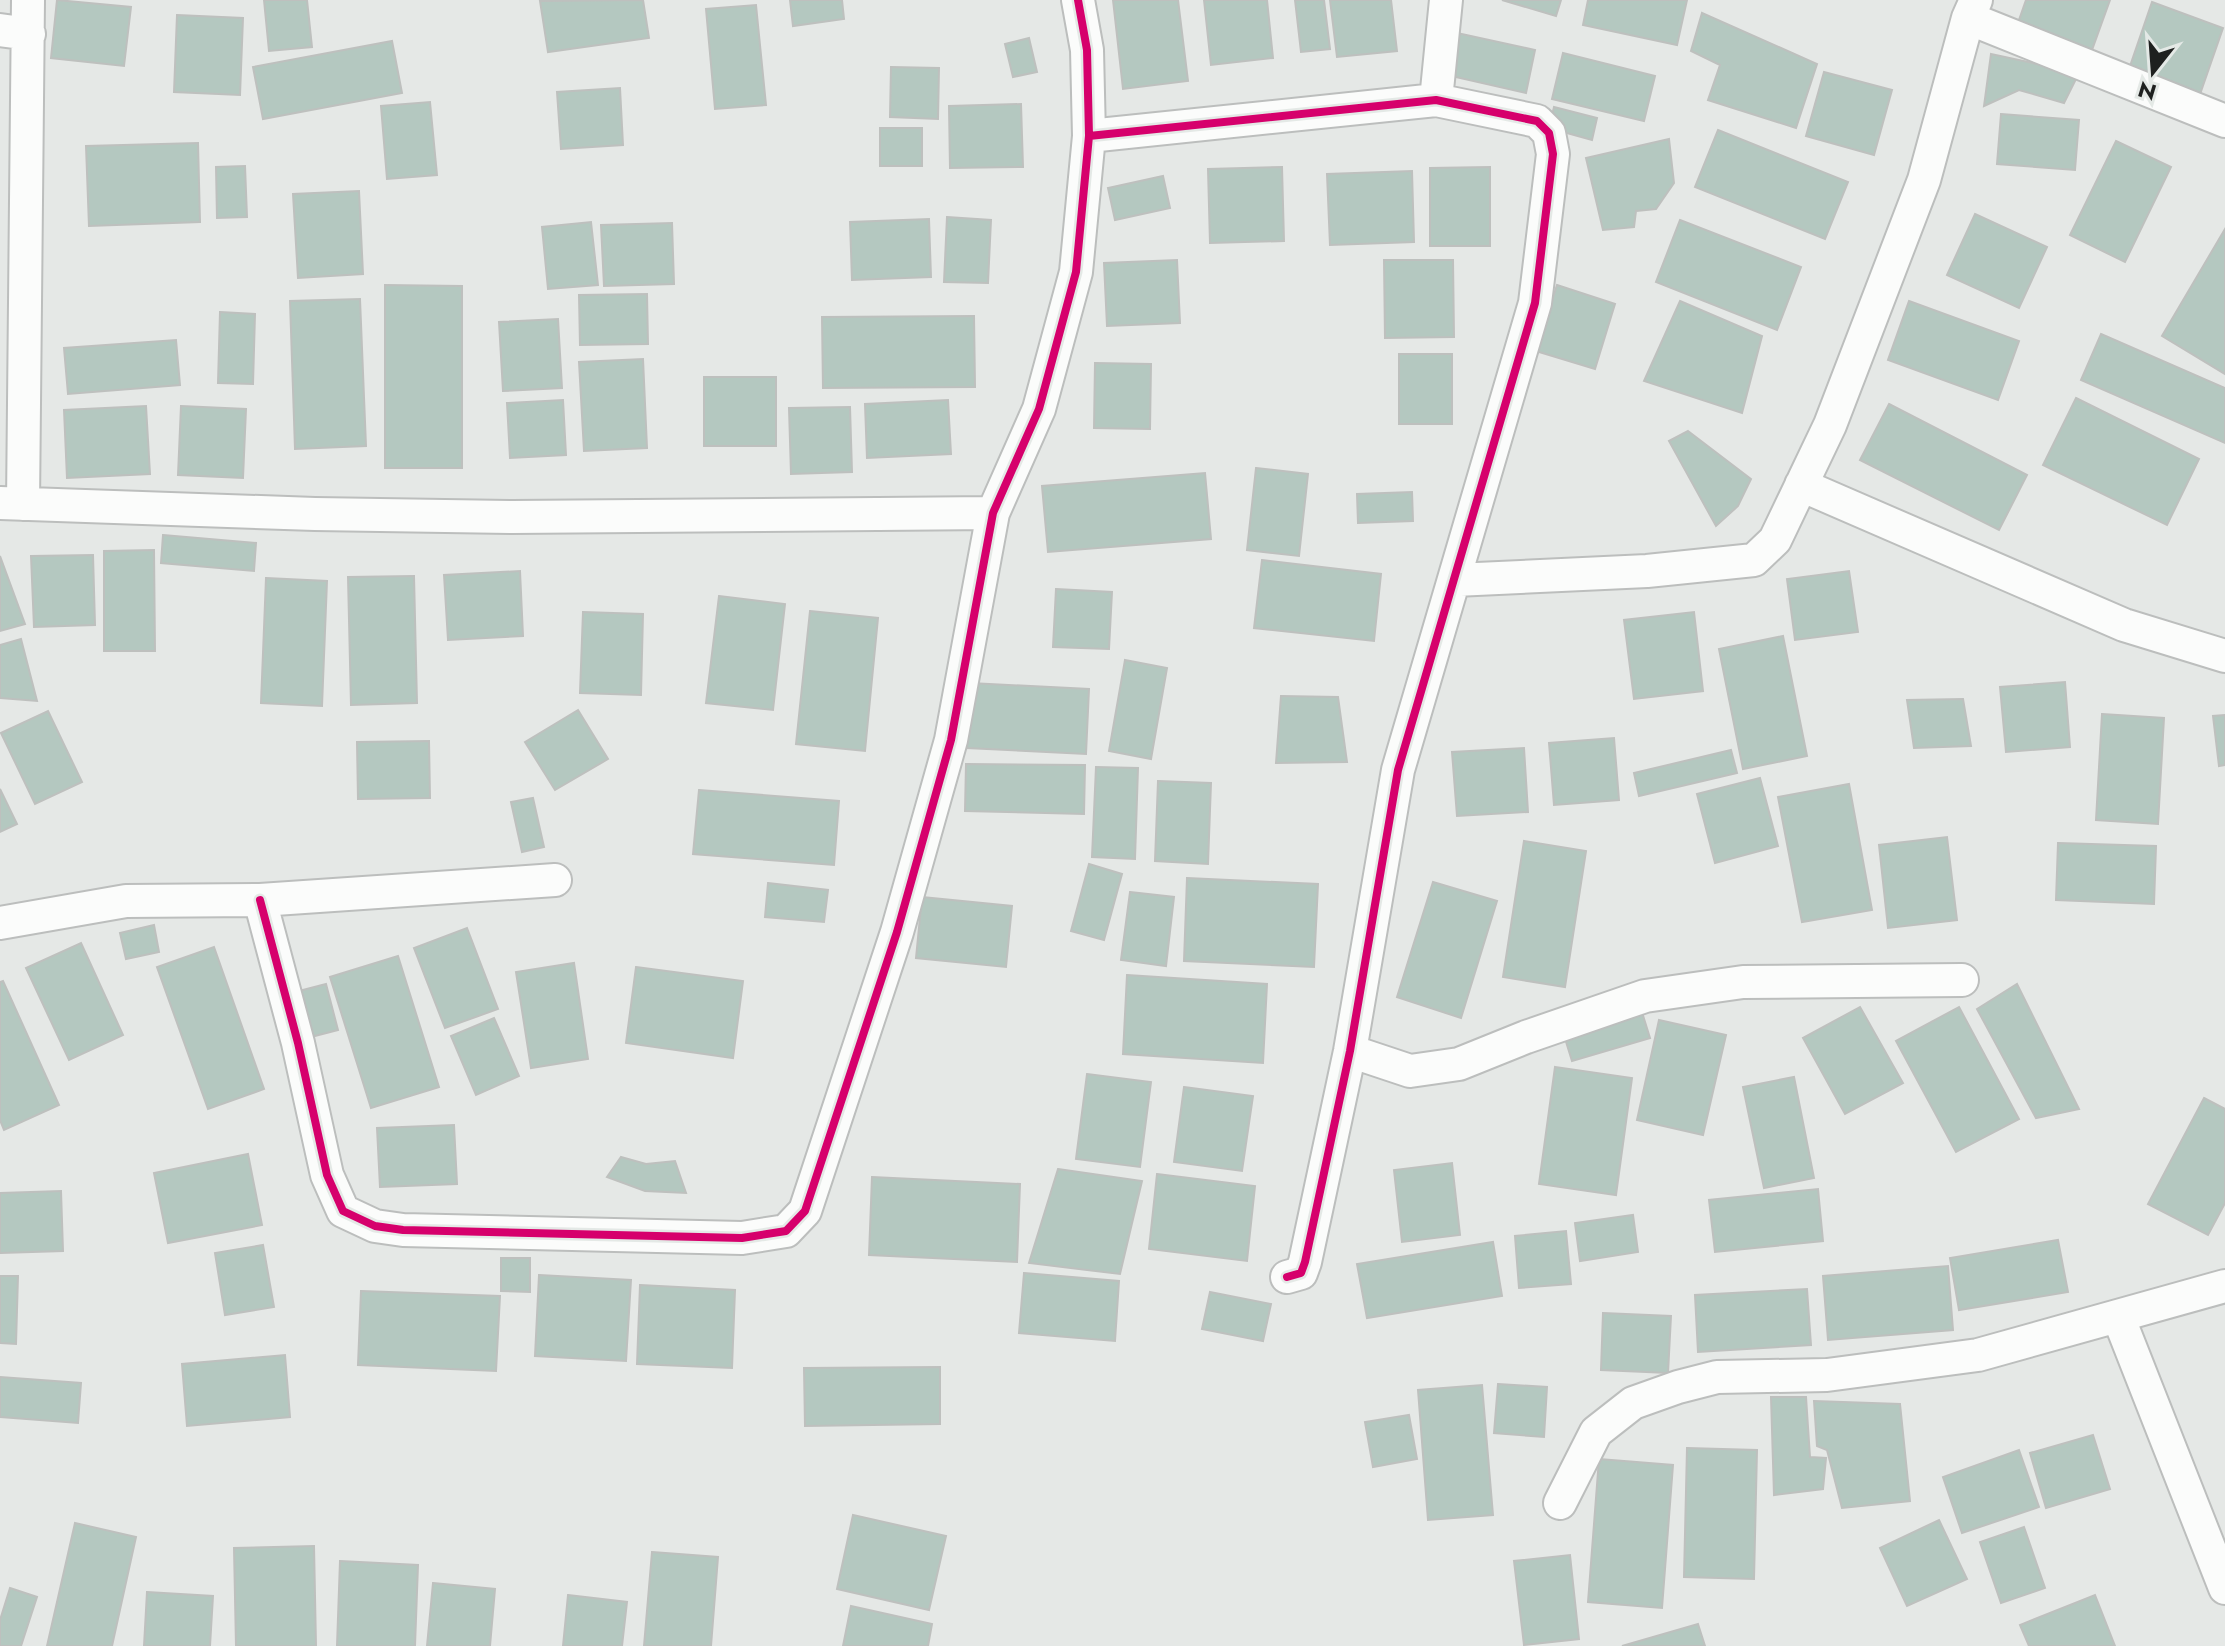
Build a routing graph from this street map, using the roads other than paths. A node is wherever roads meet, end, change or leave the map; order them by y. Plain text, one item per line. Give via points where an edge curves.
1 (28, 0) edge
2 (1078, 0) edge
3 (1446, 0) edge
4 (1972, 9) edge
5 (15, 32) edge
6 (1436, 100) junction
7 (2225, 121) edge
8 (1089, 136) junction
9 (1801, 485) junction
10 (11, 504) edge
11 (993, 513) junction
12 (1455, 580) junction
13 (2225, 656) edge
14 (555, 880) dead end
15 (260, 900) junction
16 (0, 923) edge
17 (1962, 980) dead end
18 (1350, 1051) junction
19 (1287, 1277) dead end
20 (2225, 1286) edge
21 (2118, 1316) junction
22 (1560, 1503) dead end
23 (2225, 1588) edge

1 - 5 street
2 - 8 street via 1087,50
3 - 6 street
4 - 7 street
4 - 9 street via 1924,180 1830,425
5 - 10 street
6 - 8 street
6 - 12 street via 1537,121 1549,133 1553,154 1535,303
8 - 11 street via 1076,272 1039,409
9 - 12 street via 1775,540 1754,560
9 - 13 street via 2124,625
10 - 11 street via 512,517
11 - 15 street via 951,740 897,932 805,1211 786,1231 742,1238 403,1230 375,1226 343,1211 327,1175
12 - 18 street via 1398,770
14 - 15 street
15 - 16 street via 126,901
17 - 18 street via 1743,982 1645,996 1459,1064 1410,1071
18 - 19 street via 1305,1262 1301,1273
20 - 21 street
21 - 22 street via 1978,1355 1827,1375 1717,1377 1678,1387 1633,1403 1596,1432
21 - 23 street

